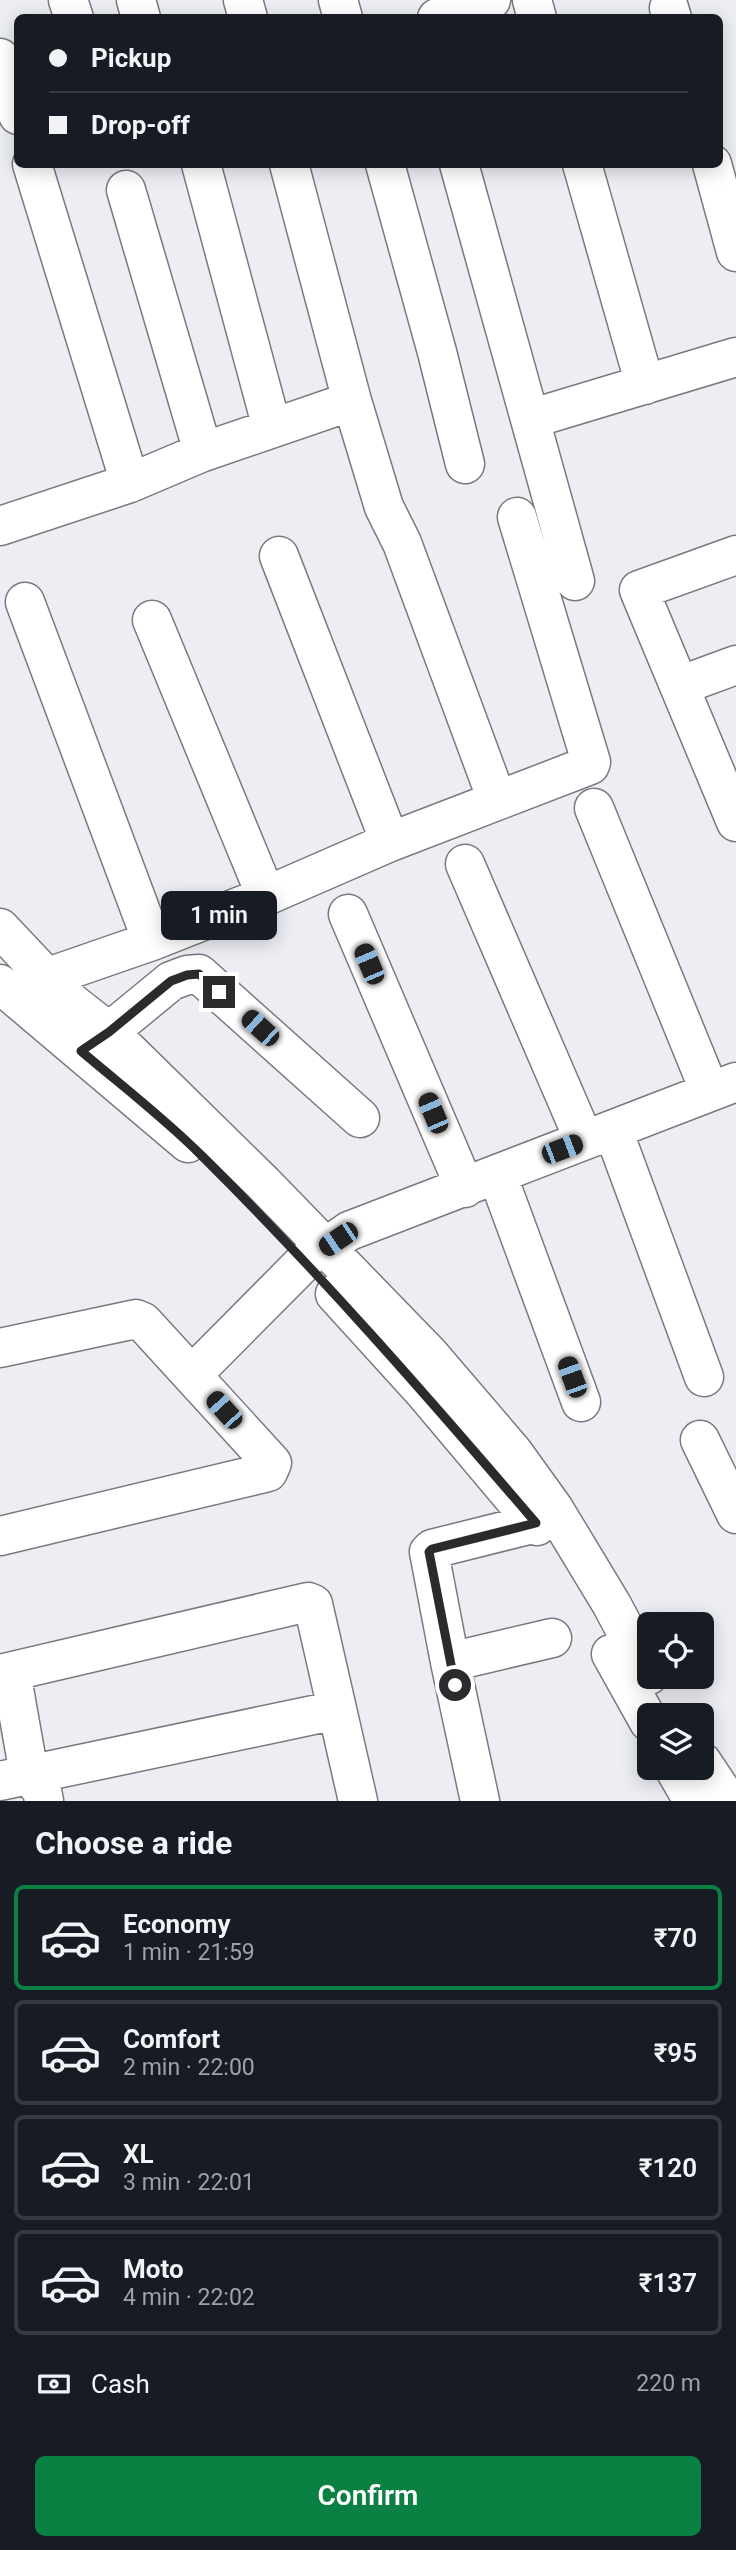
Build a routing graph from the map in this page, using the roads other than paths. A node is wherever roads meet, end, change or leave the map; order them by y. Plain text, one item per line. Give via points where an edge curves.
1 (0, 58) edge
2 (14, 102) edge
3 (33, 168) edge
4 (202, 168) edge
5 (290, 168) edge
6 (386, 168) edge
7 (460, 168) edge
8 (583, 168) edge
9 (713, 168) edge
10 (126, 190) dead end
11 (736, 252) edge
12 (736, 357) edge
13 (645, 385) junction
14 (352, 401) junction
15 (530, 419) junction
16 (272, 428) junction
17 (203, 452) junction
18 (465, 464) dead end
19 (130, 483) junction
20 (517, 517) dead end
21 (1, 521) edge
22 (736, 555) edge
23 (279, 556) dead end
24 (575, 581) dead end
25 (25, 602) dead end
26 (152, 620) dead end
27 (736, 665) edge
28 (679, 685) junction
29 (497, 800) junction
30 (594, 808) dead end
31 (736, 822) edge
32 (390, 842) junction
33 (465, 864) dead end
34 (266, 896) junction
35 (348, 914) dead end
36 (0, 928) edge
37 (152, 941) junction
38 (48, 978) junction
39 (2, 989) edge
40 (95, 1042) junction
41 (728, 1089) edge
42 (360, 1118) dead end
43 (598, 1135) junction
44 (481, 1181) junction
45 (315, 1255) junction
46 (0, 1348) edge
47 (192, 1375) junction
48 (704, 1377) dead end
49 (582, 1402) dead end
50 (700, 1440) dead end
51 (736, 1514) edge
52 (536, 1523) junction
53 (0, 1536) edge
54 (552, 1638) dead end
55 (637, 1652) edge
56 (450, 1662) junction
57 (6, 1673) edge
58 (638, 1703) edge
59 (337, 1710) junction
60 (681, 1780) edge
61 (714, 1780) edge
62 (24, 1785) edge
63 (358, 1801) edge
64 (480, 1801) edge
65 (693, 1801) edge
66 (727, 1801) edge

1 - 2 street
3 - 19 street
4 - 16 street
5 - 14 street
6 - 18 street
7 - 15 street
8 - 13 street
9 - 11 street
10 - 17 street
12 - 13 street
13 - 15 street
14 - 16 street
14 - 29 street via 384,507 402,543
15 - 24 street
16 - 17 street
17 - 19 street
19 - 21 street
20 - 29 street via 591,762 586,769
22 - 28 street via 639,590
23 - 32 street
25 - 37 street
26 - 34 street
27 - 28 street
28 - 31 street
29 - 32 street
30 - 41 street
32 - 34 street
33 - 43 street
34 - 37 street
35 - 44 street
36 - 38 street
37 - 38 street
38 - 39 street
38 - 40 street
39 - 40 street
40 - 42 street via 171,981 199,974
40 - 45 street via 199,1153
41 - 43 street
43 - 44 street
43 - 48 street
44 - 45 street via 349,1231
44 - 49 street
45 - 47 street
45 - 52 street
45 - 55 street via 430,1356 513,1452 554,1509
46 - 47 street via 136,1319
47 - 53 street via 272,1463 268,1472
50 - 51 street
52 - 56 street via 429,1552
52 - 58 street
54 - 56 street
56 - 64 street
57 - 59 street via 308,1602 313,1604
57 - 62 street
59 - 62 street
59 - 63 street
60 - 65 street
61 - 66 street

